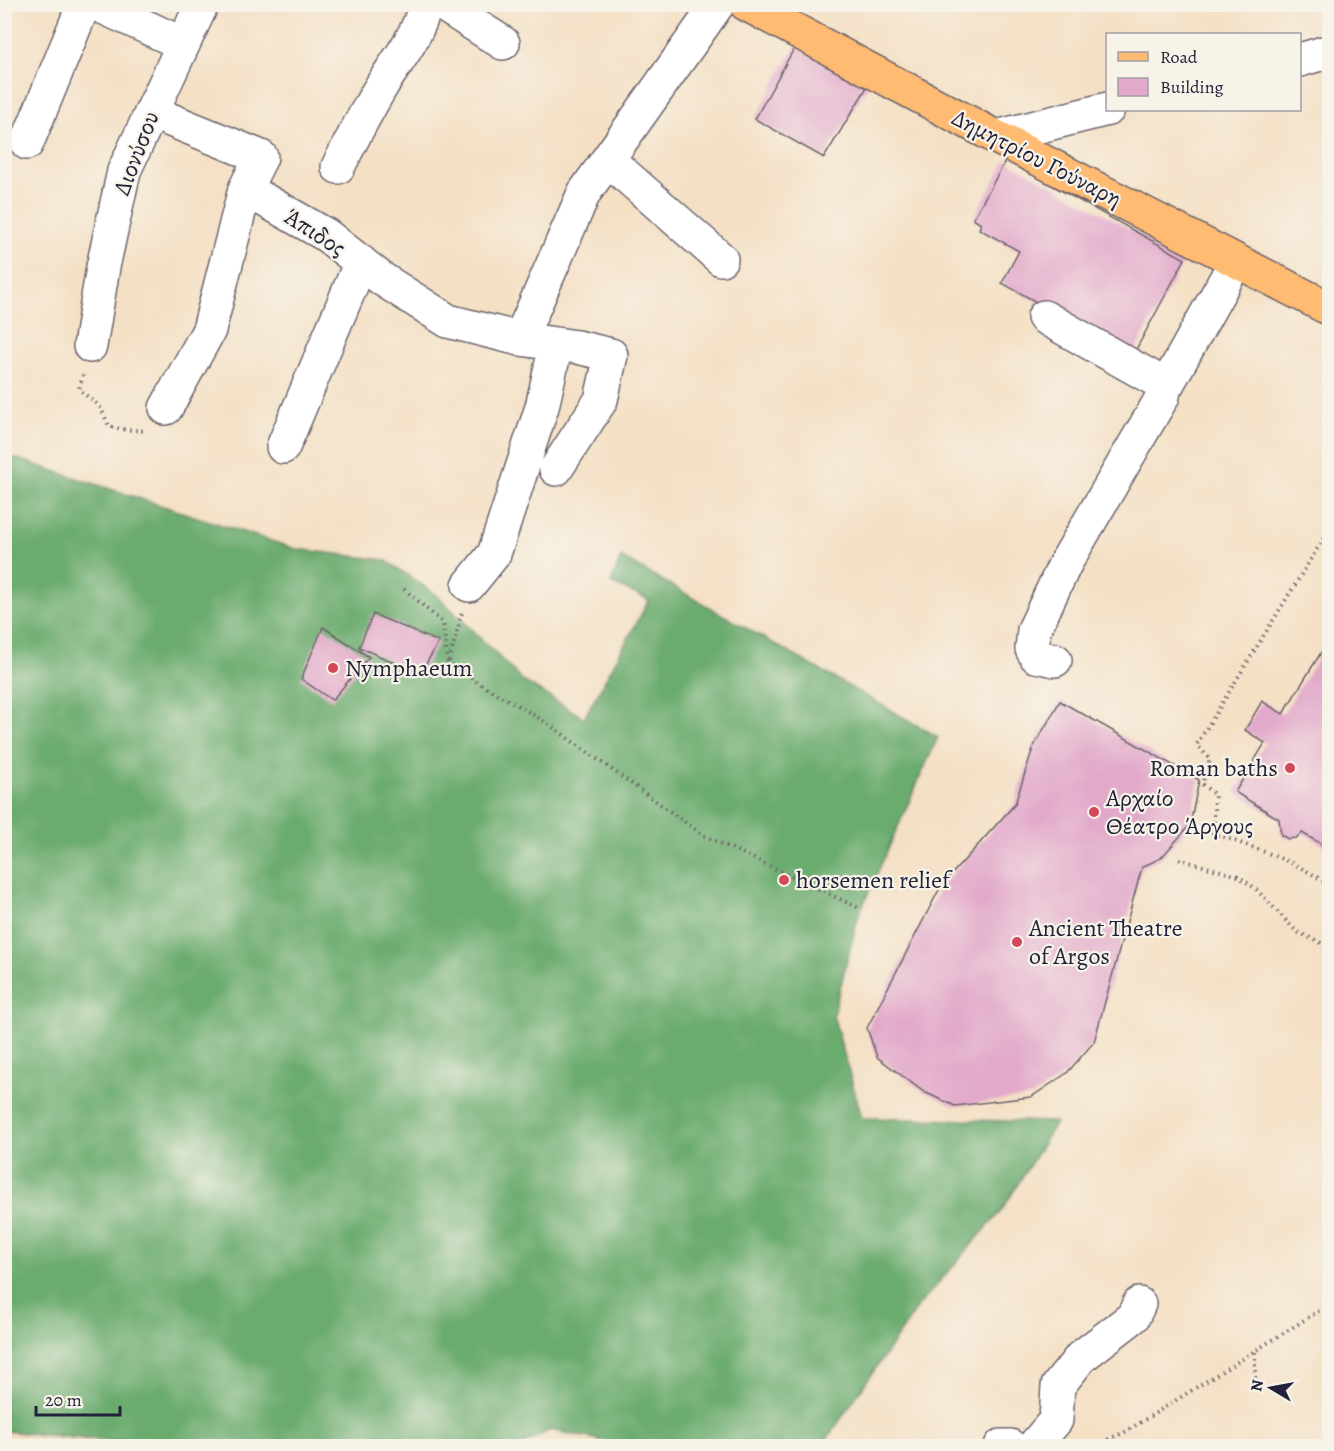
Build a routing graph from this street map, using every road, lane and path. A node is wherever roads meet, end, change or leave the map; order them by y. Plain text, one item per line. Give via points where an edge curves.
1 (84, 4) edge
2 (96, 4) edge
3 (202, 4) edge
4 (426, 4) edge
5 (442, 4) edge
6 (718, 4) edge
7 (753, 7) edge
8 (183, 44) junction
9 (503, 44) dead end
10 (1329, 51) edge
11 (1301, 59) edge
12 (1106, 109) edge
13 (151, 112) junction
14 (996, 137) junction
15 (27, 143) dead end
16 (608, 160) junction
17 (338, 167) dead end
18 (245, 189) junction
19 (721, 259) dead end
20 (1236, 261) junction
21 (361, 262) junction
22 (1329, 309) edge
23 (1044, 317) dead end
24 (520, 339) junction
25 (90, 345) dead end
26 (556, 345) junction
27 (1165, 386) junction
28 (79, 389) dead end
29 (159, 419) joint
30 (283, 447) dead end
31 (556, 469) dead end
32 (1329, 528) edge
33 (469, 585) joint
34 (404, 589) dead end
35 (1055, 660) dead end
36 (448, 665) junction
37 (1179, 859) dead end
38 (1329, 886) edge
39 (861, 909) dead end
40 (1329, 947) edge
41 (1138, 1304) dead end
42 (1329, 1304) edge
43 (1255, 1352) junction
44 (1255, 1382) dead end
45 (1001, 1446) edge
46 (1010, 1446) edge
47 (1034, 1446) edge
48 (1108, 1446) edge

1 - 15 street
2 - 8 street
3 - 8 street, Διονύσου
4 - 17 street via 406,52 382,85
5 - 9 street
6 - 16 street
7 - 14 main road, Δημητρίου Γούναρη
8 - 13 street, Διονύσου
10 - 11 street
12 - 14 street
13 - 18 street via 261,157
13 - 25 street, Διονύσου via 124,171
14 - 20 main road, Δημητρίου Γούναρη
16 - 19 street
16 - 24 street via 584,193
18 - 21 street, Άπιδος via 326,235
18 - 29 street via 209,330
20 - 22 main road, Δημητρίου Γούναρη
20 - 27 street
21 - 24 street, Άπιδος via 448,321
21 - 30 street
23 - 27 street
24 - 26 street, Άπιδος
26 - 31 street, Άπιδος via 611,355 601,400
26 - 33 street via 542,407 494,554
27 - 35 street via 1163,396 1065,564 1034,630 1032,650 1036,656
28 - 29 path via 101,408 109,426 140,431
32 - 38 path via 1197,744 1210,759 1202,784 1215,795 1213,833 1292,864
33 - 36 path
34 - 36 path via 443,623
36 - 39 path via 544,721 703,835
37 - 40 path via 1238,876 1297,932
41 - 47 street via 1133,1317 1081,1356 1058,1386 1056,1420
42 - 43 path
43 - 44 path
43 - 48 path via 1109,1439
45 - 46 street

